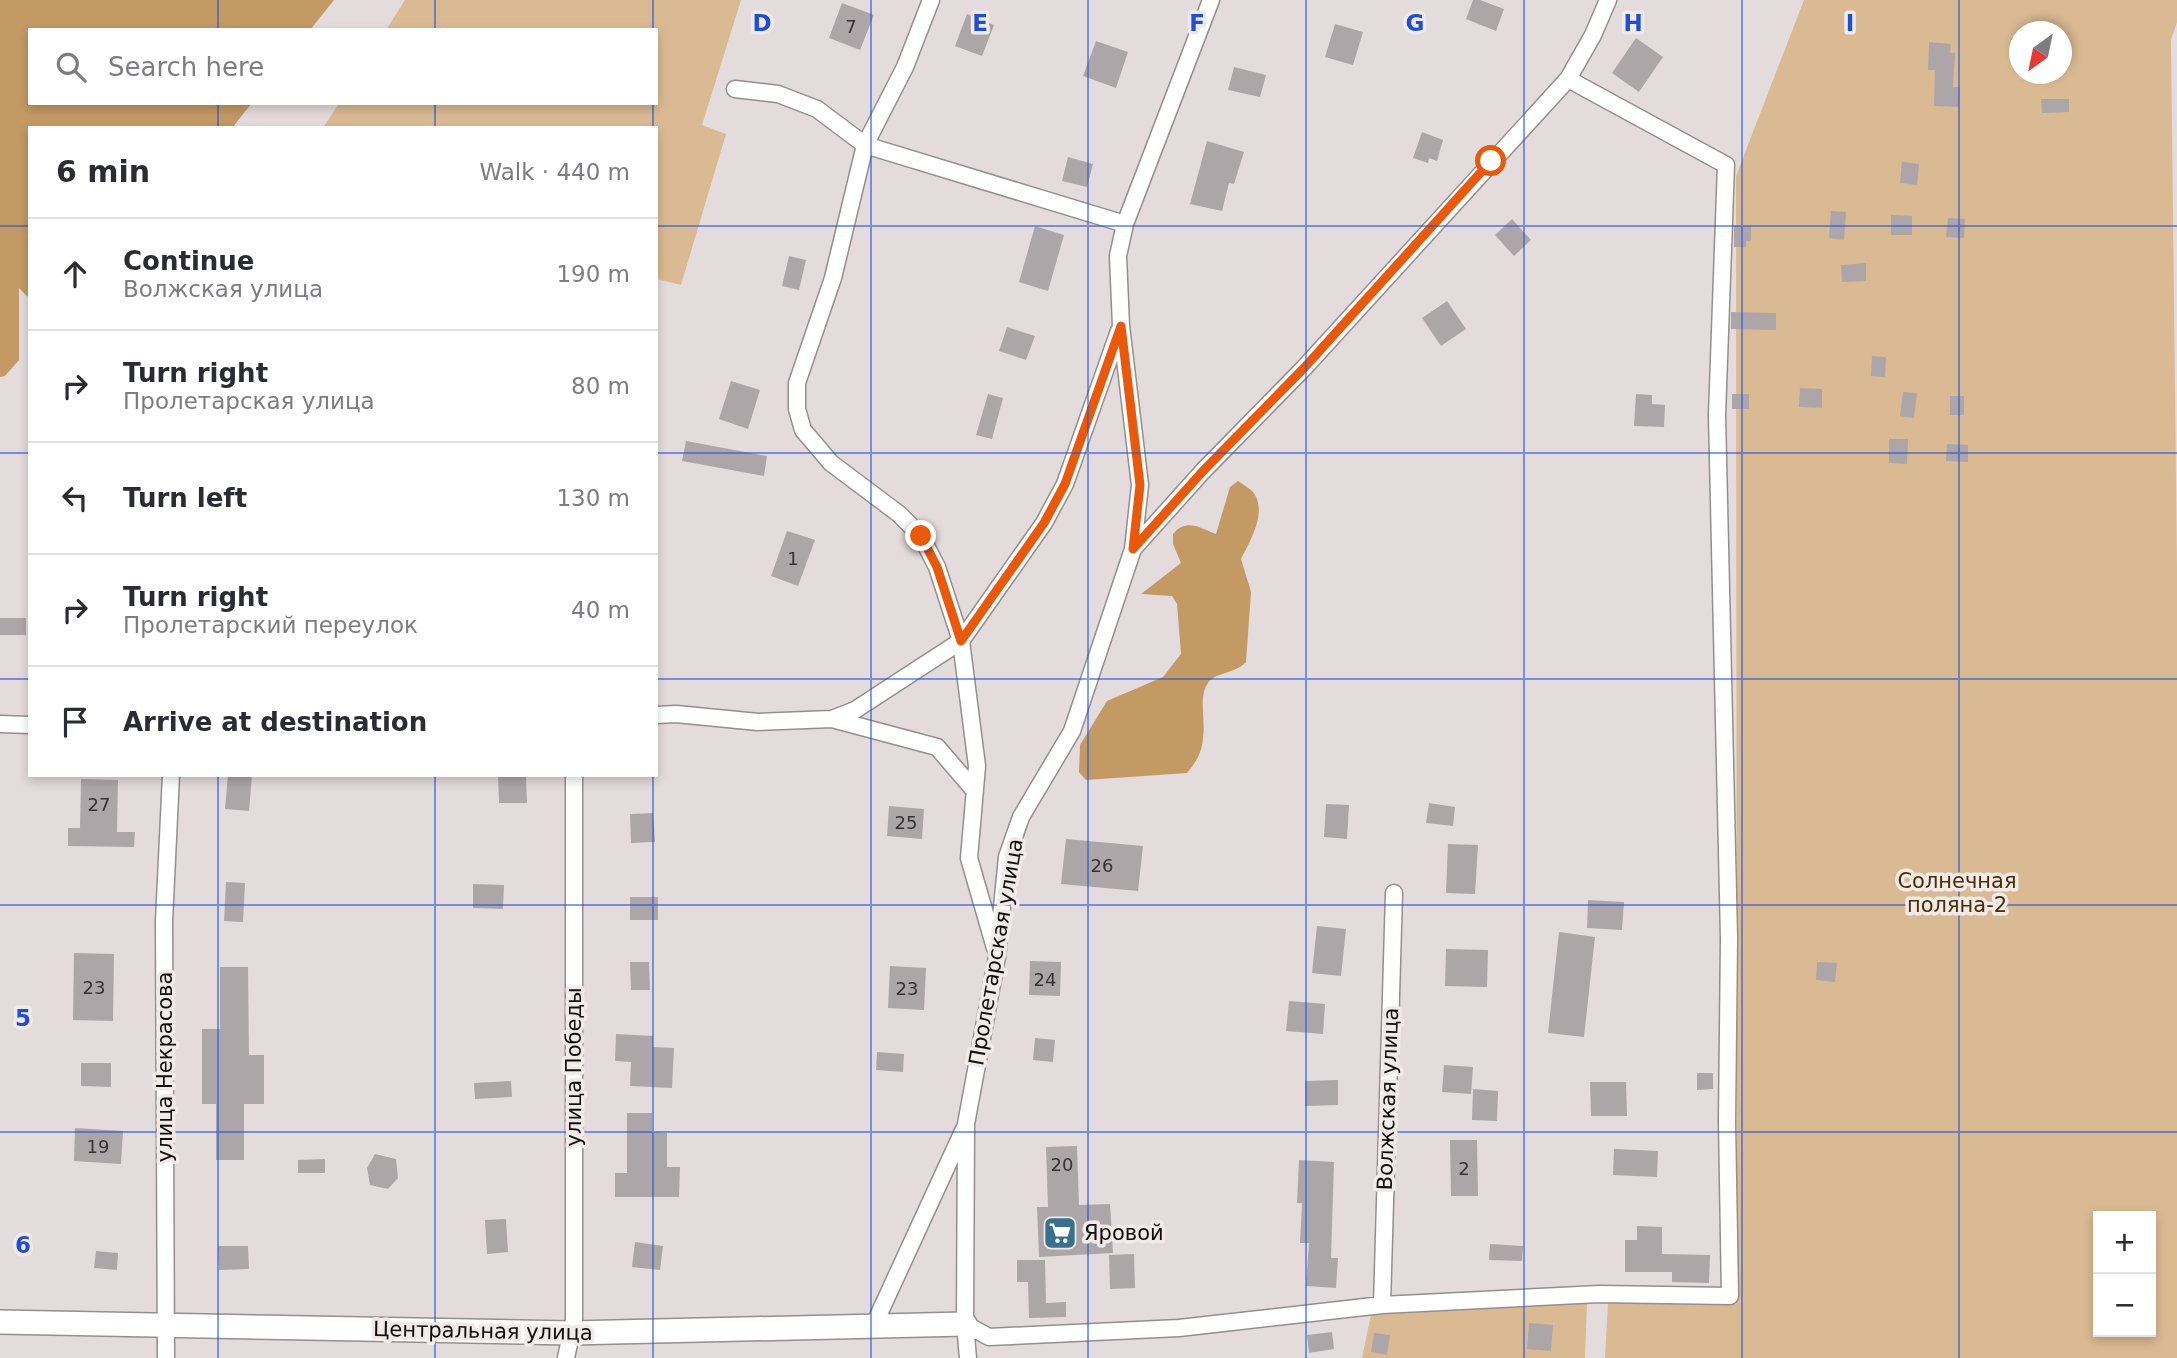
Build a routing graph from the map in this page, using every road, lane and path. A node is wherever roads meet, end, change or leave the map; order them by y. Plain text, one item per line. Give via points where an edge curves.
1 (931, 0) edge
2 (1211, 0) edge
3 (1608, 0) edge
4 (1568, 79) junction
5 (735, 89) dead end
6 (865, 145) junction
7 (1125, 224) junction
8 (1121, 326) junction
9 (1133, 549) junction
10 (961, 641) junction
11 (658, 715) edge
12 (832, 719) junction
13 (0, 724) edge
14 (28, 725) edge
15 (171, 777) edge
16 (575, 777) edge
17 (974, 790) junction
18 (1394, 893) dead end
19 (998, 957) junction
20 (966, 1124) junction
21 (1382, 1305) junction
22 (0, 1322) edge
23 (965, 1324) junction
24 (166, 1325) junction
25 (873, 1327) junction
26 (571, 1333) junction
27 (166, 1358) edge
28 (566, 1358) edge
29 (968, 1358) edge

1 - 6 street via 905,67
2 - 7 street, Пролетарская улица
3 - 4 street
4 - 9 street
4 - 21 street via 1726,165 1717,415 1729,938 1730,1296 1599,1294
5 - 6 street via 778,94 817,109
6 - 7 street
6 - 10 street via 833,278 797,383 797,408 803,430 831,463 921,536 937,567
7 - 8 street, Пролетарская улица via 1118,256
8 - 9 street, Пролетарская улица via 1140,485
8 - 10 street via 1065,484 1044,523
9 - 19 street, Пролетарская улица via 1072,732 1021,817 1007,856
10 - 12 street via 855,710
10 - 17 street via 977,766
11 - 12 street via 758,722
12 - 17 street via 937,747
13 - 14 street
15 - 24 street, улица Некрасова via 164,921
16 - 26 street, улица Победы
17 - 19 street via 969,858
18 - 21 street, Волжская улица
19 - 20 street, Пролетарская улица
20 - 23 street, Пролетарская улица
20 - 25 street
21 - 23 street via 1180,1328 989,1337
22 - 24 street, Центральная улица
23 - 25 street, Центральная улица
23 - 29 street, Пролетарская улица
24 - 26 street, Центральная улица
24 - 27 street, улица Некрасова
25 - 26 street, Центральная улица
26 - 28 street, улица Победы

